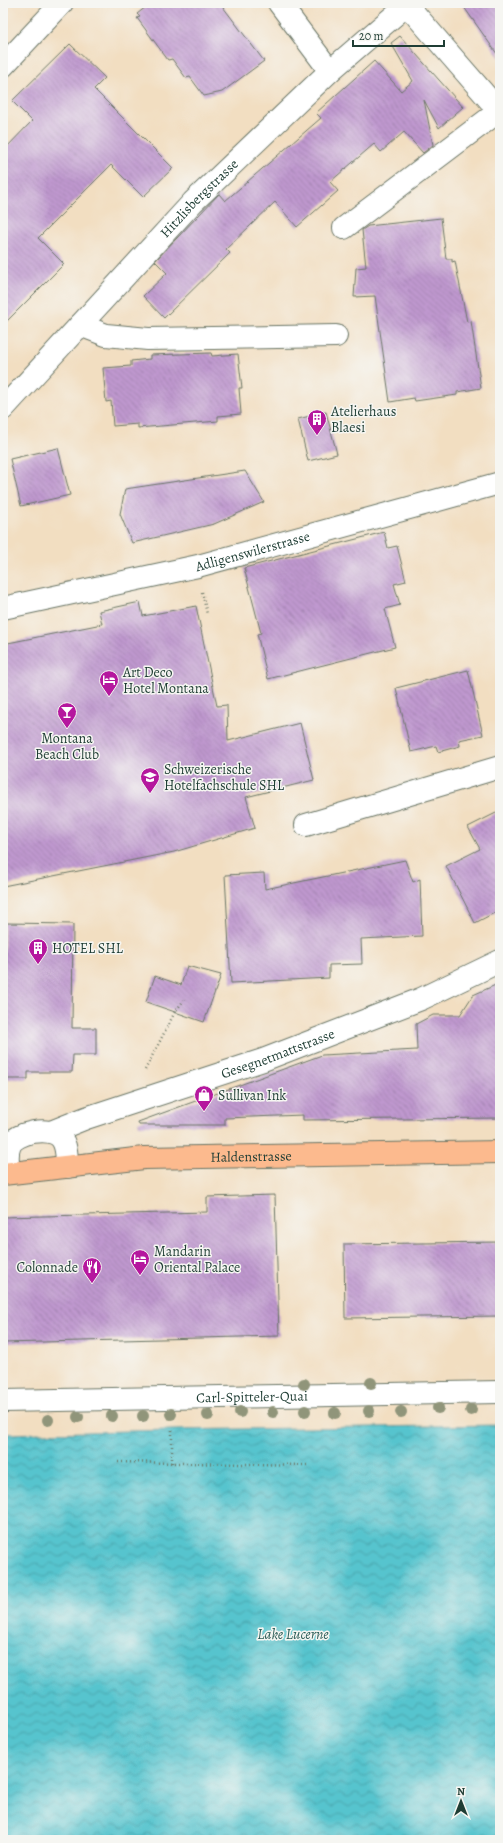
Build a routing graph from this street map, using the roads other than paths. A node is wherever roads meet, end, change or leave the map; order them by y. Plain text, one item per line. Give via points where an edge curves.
1 (62, 3) edge
2 (279, 3) edge
3 (408, 4) edge
4 (3, 66) edge
5 (330, 70) junction
6 (499, 111) edge
7 (344, 228) dead end
8 (80, 325) junction
9 (336, 336) dead end
10 (3, 409) edge
11 (500, 483) edge
12 (3, 608) edge
13 (500, 767) edge
14 (306, 825) dead end
15 (500, 961) edge
16 (51, 1132) junction
17 (10, 1137) edge
18 (500, 1152) edge
19 (67, 1167) junction
20 (6, 1174) edge
21 (500, 1392) edge
22 (3, 1401) edge

1 - 4 street
2 - 5 street
3 - 5 street, Hitzlisbergstrasse
3 - 6 street
5 - 8 street, Hitzlisbergstrasse via 193,202
6 - 7 street
8 - 9 street via 106,335 148,339
8 - 10 street, Hitzlisbergstrasse
11 - 12 street, Adligenswilerstrasse via 198,566
13 - 14 street
15 - 16 street, Gesegnetmattstrasse via 407,1004 264,1060 86,1118
16 - 17 street via 31,1132
16 - 19 street via 60,1137 65,1147
17 - 20 street
18 - 19 main road, Haldenstrasse via 144,1158
19 - 20 main road, Haldenstrasse
21 - 22 street, Carl-Spitteler-Quai

